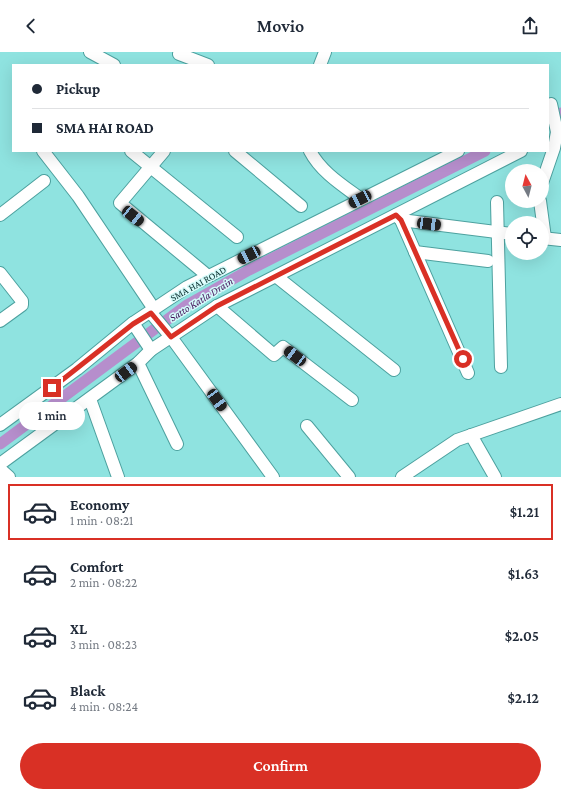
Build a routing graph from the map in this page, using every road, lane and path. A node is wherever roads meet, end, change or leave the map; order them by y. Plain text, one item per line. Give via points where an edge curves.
1 (90, 52) edge
2 (325, 52) edge
3 (179, 54) dead end
4 (112, 64) edge
5 (205, 64) edge
6 (320, 64) edge
7 (553, 105) edge
8 (556, 131) edge
9 (44, 152) edge
10 (132, 152) edge
11 (163, 152) edge
12 (236, 152) edge
13 (310, 152) edge
14 (456, 152) edge
15 (519, 152) edge
16 (549, 164) edge
17 (150, 167) junction
18 (44, 181) dead end
19 (360, 199) junction
20 (497, 202) dead end
21 (301, 206) dead end
22 (0, 214) edge
23 (399, 218) junction
24 (498, 232) junction
25 (505, 233) edge
26 (237, 237) dead end
27 (549, 239) edge
28 (561, 240) edge
29 (415, 252) junction
30 (488, 261) dead end
31 (0, 273) edge
32 (208, 276) junction
33 (277, 277) junction
34 (217, 306) junction
35 (153, 313) junction
36 (0, 322) edge
37 (135, 326) junction
38 (168, 334) junction
39 (148, 346) junction
40 (138, 363) junction
41 (501, 367) dead end
42 (394, 370) dead end
43 (468, 373) dead end
44 (90, 399) junction
45 (352, 400) dead end
46 (561, 404) edge
47 (0, 425) edge
48 (307, 426) dead end
49 (471, 435) junction
50 (177, 444) dead end
51 (0, 464) edge
52 (0, 469) edge
53 (9, 477) edge
54 (118, 477) edge
55 (273, 477) edge
56 (349, 477) edge
57 (402, 477) edge
58 (495, 477) edge

1 - 4 street
2 - 6 street
3 - 5 street
7 - 8 street
8 - 16 street
9 - 35 street via 78,196
10 - 17 street
11 - 17 street
12 - 21 street
13 - 19 street via 328,174
14 - 19 street, SMA HAI ROAD
15 - 23 street
17 - 26 street
17 - 32 street via 120,201 121,206
18 - 22 street
19 - 32 street, SMA HAI ROAD
20 - 24 street
23 - 24 street
23 - 29 street
23 - 33 street
24 - 25 street
24 - 41 street
27 - 28 street
29 - 30 street
29 - 43 street
31 - 36 street via 22,301 22,305
32 - 35 street, SMA HAI ROAD via 187,287
33 - 34 street
33 - 42 street
34 - 38 street
34 - 45 street via 274,355 283,347
35 - 37 street, SMA HAI ROAD
35 - 38 street
37 - 39 street
37 - 47 street, SMA HAI ROAD
38 - 39 street
38 - 55 street
39 - 40 street
40 - 44 street
40 - 50 street
44 - 51 street
44 - 54 street
46 - 49 street
48 - 56 street
49 - 57 street via 457,440
49 - 58 street
52 - 53 street

